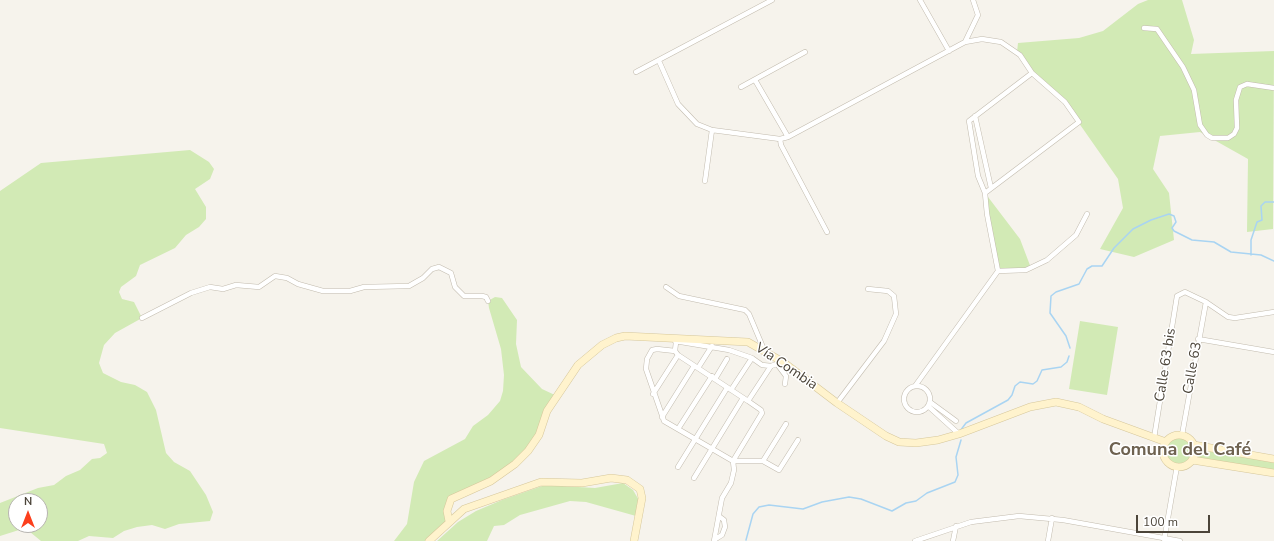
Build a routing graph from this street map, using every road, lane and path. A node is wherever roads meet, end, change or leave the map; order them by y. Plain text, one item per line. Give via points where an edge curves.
1 (772, 0) edge
2 (920, 0) edge
3 (973, 0) edge
4 (1144, 28) dead end
5 (965, 42) junction
6 (949, 51) junction
7 (806, 52) dead end
8 (659, 61) junction
9 (636, 72) dead end
10 (1032, 73) junction
11 (756, 80) junction
12 (741, 87) dead end
13 (1274, 88) edge
14 (975, 116) junction
15 (712, 130) junction
16 (788, 137) junction
17 (780, 139) junction
18 (705, 181) dead end
19 (991, 188) junction
20 (985, 193) junction
21 (1087, 214) dead end
22 (827, 232) dead end
23 (998, 271) junction
24 (666, 287) dead end
25 (868, 289) dead end
26 (488, 301) dead end
27 (1206, 302) junction
28 (1274, 312) edge
29 (142, 318) dead end
30 (673, 339) junction
31 (1198, 339) junction
32 (712, 346) junction
33 (766, 352) junction
34 (1274, 352) edge
35 (676, 353) junction
36 (752, 358) junction
37 (727, 359) dead end
38 (780, 363) junction
39 (770, 366) junction
40 (696, 367) junction
41 (714, 378) junction
42 (785, 384) dead end
43 (915, 386) junction
44 (729, 389) junction
45 (653, 394) junction
46 (743, 398) junction
47 (748, 401) junction
48 (837, 402) junction
49 (929, 404) junction
50 (662, 417) junction
51 (956, 421) dead end
52 (786, 424) dead end
53 (678, 429) junction
54 (959, 434) junction
55 (1182, 435) junction
56 (1154, 438) junction
57 (695, 439) junction
58 (798, 440) dead end
59 (1166, 442) junction
60 (1194, 445) junction
61 (712, 449) junction
62 (1274, 459) edge
63 (1192, 460) junction
64 (733, 461) junction
65 (763, 461) junction
66 (1177, 466) junction
67 (678, 467) dead end
68 (1274, 473) edge
69 (694, 478) dead end
70 (1052, 518) junction
71 (449, 521) junction
72 (956, 526) junction
73 (1165, 540) edge
74 (429, 541) edge
75 (634, 541) edge
76 (714, 541) edge
77 (915, 541) edge
78 (953, 541) edge
79 (1048, 541) edge
80 (1180, 541) edge

1 - 8 street
2 - 6 street
3 - 5 street via 978,14
4 - 13 street via 1157,29 1183,67 1194,90 1200,125 1212,138 1228,138 1234,134 1237,128 1236,100 1240,87 1247,84
5 - 6 street
5 - 10 street via 982,39 1001,42 1020,55
6 - 16 street
7 - 11 street
8 - 9 street
8 - 15 street via 678,104 698,124
10 - 14 street
10 - 19 street via 1065,102 1078,122
11 - 12 street
11 - 16 street
14 - 19 street
14 - 20 street via 968,124 978,176
15 - 17 street
15 - 18 street
16 - 17 street
17 - 22 street
19 - 20 street
20 - 23 street
21 - 23 street via 1076,235 1047,260 1026,270
23 - 43 street
24 - 33 street via 679,296 745,310
25 - 48 street via 888,291 894,296 896,314 884,341
26 - 29 street via 482,296 464,296 455,287 451,273 439,267 432,269 409,286 364,287 350,291 324,291 274,276 259,287 210,287 191,293
27 - 28 street via 1228,317
27 - 31 street, Calle 63
27 - 56 street, Calle 63 bis via 1185,292 1178,296
30 - 32 street
30 - 33 main road, Vía Combia via 744,341
30 - 35 street
30 - 71 main road, Vía Combia via 625,336 616,338 593,351 578,365 547,411 539,435 528,451 491,481 451,499 447,510
31 - 34 street
31 - 55 street, Calle 63
32 - 36 street
32 - 40 street
33 - 38 main road, Vía Combia
35 - 40 street
35 - 45 street
35 - 45 street via 652,350 647,359 646,369
36 - 39 street via 762,365
36 - 44 street
37 - 41 street
38 - 39 street
38 - 42 street via 786,376
38 - 48 main road, Vía Combia
39 - 47 street
40 - 41 street
40 - 50 street
41 - 44 street
41 - 53 street
43 - 49 street via 927,391
43 - 49 street via 907,389 903,398 906,406 917,412
44 - 46 street
44 - 57 street
45 - 50 street
46 - 47 street
46 - 61 street
47 - 64 street via 760,410 761,415
48 - 54 main road, Vía Combia via 886,436 899,442 916,443
49 - 51 street
49 - 54 street
50 - 53 street
52 - 65 street
53 - 57 street
54 - 56 main road, Vía Combia via 1030,407 1056,402 1079,407
55 - 59 main road via 1173,436
55 - 60 main road via 1190,438
56 - 59 main road, Vía Combia
57 - 61 street
57 - 67 street
58 - 65 street via 779,470
59 - 66 main road via 1166,459
60 - 62 main road
60 - 63 main road via 1195,453
61 - 64 street
61 - 69 street
63 - 66 main road via 1186,465
63 - 68 main road
64 - 65 street
64 - 76 street via 733,477 722,498
66 - 73 street
70 - 72 street via 1001,517
70 - 73 street
70 - 79 street
71 - 74 main road
71 - 75 main road via 470,507 541,482 582,483 620,479 634,483 640,489 642,498
72 - 77 street
72 - 78 street
73 - 80 street

